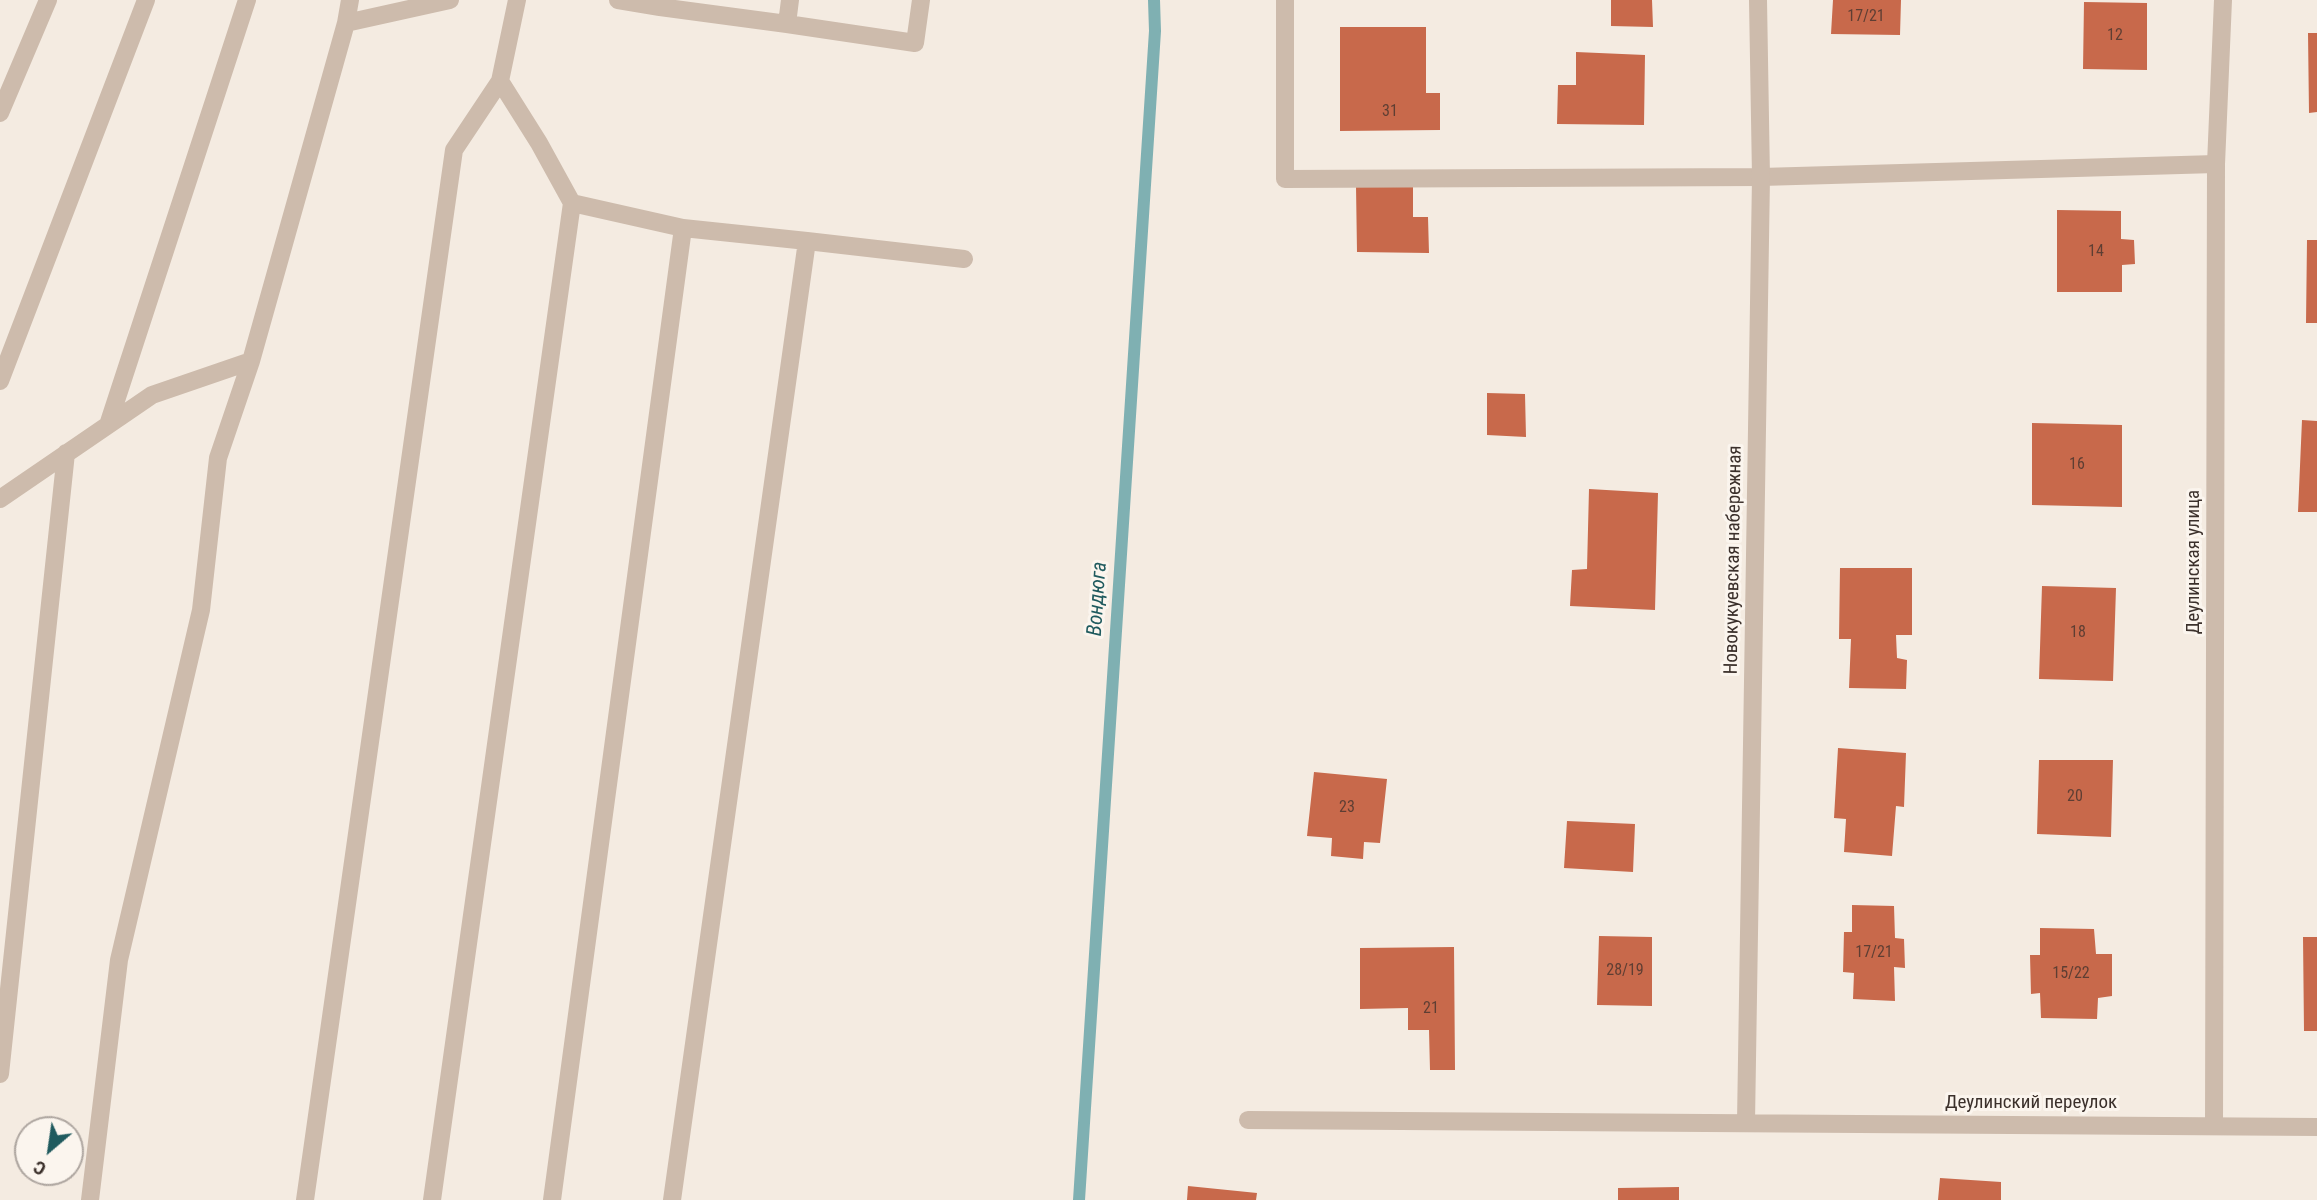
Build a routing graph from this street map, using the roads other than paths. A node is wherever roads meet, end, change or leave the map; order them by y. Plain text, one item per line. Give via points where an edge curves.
1 (48, 0) edge
2 (146, 0) edge
3 (247, 0) edge
4 (350, 0) edge
5 (450, 0) edge
6 (517, 0) edge
7 (618, 0) edge
8 (790, 0) edge
9 (921, 0) edge
10 (1285, 0) edge
11 (1758, 0) edge
12 (2223, 0) edge
13 (660, 3) edge
14 (346, 23) junction
15 (787, 24) junction
16 (500, 81) junction
17 (0, 113) edge
18 (2216, 164) junction
19 (1761, 177) junction
20 (572, 203) junction
21 (683, 228) junction
22 (807, 242) junction
23 (964, 259) dead end
24 (251, 361) junction
25 (0, 381) edge
26 (108, 425) junction
27 (66, 453) junction
28 (0, 499) edge
29 (0, 1074) edge
30 (1248, 1120) dead end
31 (1746, 1122) junction
32 (2214, 1125) junction
33 (2317, 1127) edge
34 (90, 1200) edge
35 (305, 1200) edge
36 (432, 1200) edge
37 (552, 1200) edge
38 (673, 1200) edge

1 - 17 street
2 - 25 street
3 - 26 street
4 - 14 street
5 - 14 street
6 - 16 street
7 - 13 street
8 - 15 street
9 - 15 street via 915,43
10 - 19 street via 1285,178
11 - 19 street, Новокукуевская набережная
12 - 18 street, Деулинская улица
13 - 15 street
14 - 24 street
16 - 20 street
16 - 35 street via 454,150
18 - 19 street
18 - 32 street, Деулинская улица
19 - 31 street, Новокукуевская набережная
20 - 21 street
20 - 36 street
21 - 22 street
21 - 37 street
22 - 23 street
22 - 38 street
24 - 26 street via 152,395
24 - 34 street via 218,458 201,610 119,960
26 - 27 street
27 - 28 street
27 - 29 street
30 - 31 street, Деулинский переулок
31 - 32 street, Деулинский переулок
32 - 33 street, Деулинский переулок

